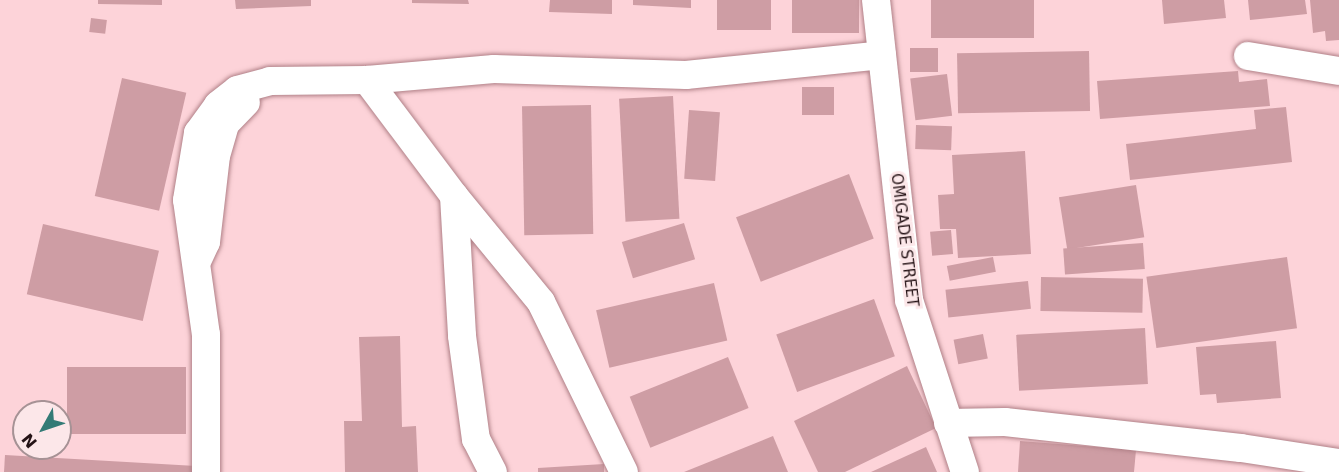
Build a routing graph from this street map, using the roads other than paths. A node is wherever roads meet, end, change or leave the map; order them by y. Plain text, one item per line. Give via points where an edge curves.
1 (876, 0) edge
2 (882, 55) junction
3 (1248, 56) dead end
4 (1339, 71) edge
5 (367, 80) junction
6 (454, 196) junction
7 (948, 423) junction
8 (1339, 464) edge
9 (206, 472) edge
10 (493, 472) edge
11 (624, 472) edge
12 (964, 472) edge

1 - 2 street, OMIGADE STREET
2 - 5 street via 686,75 494,69
2 - 7 street, OMIGADE STREET via 909,300
3 - 4 street
5 - 6 street
5 - 9 street via 270,81 237,90 218,105 198,133 187,200 206,335
6 - 10 street via 462,336 476,439
6 - 11 street via 541,302
7 - 8 street via 1005,422 1240,447
7 - 12 street, OMIGADE STREET

